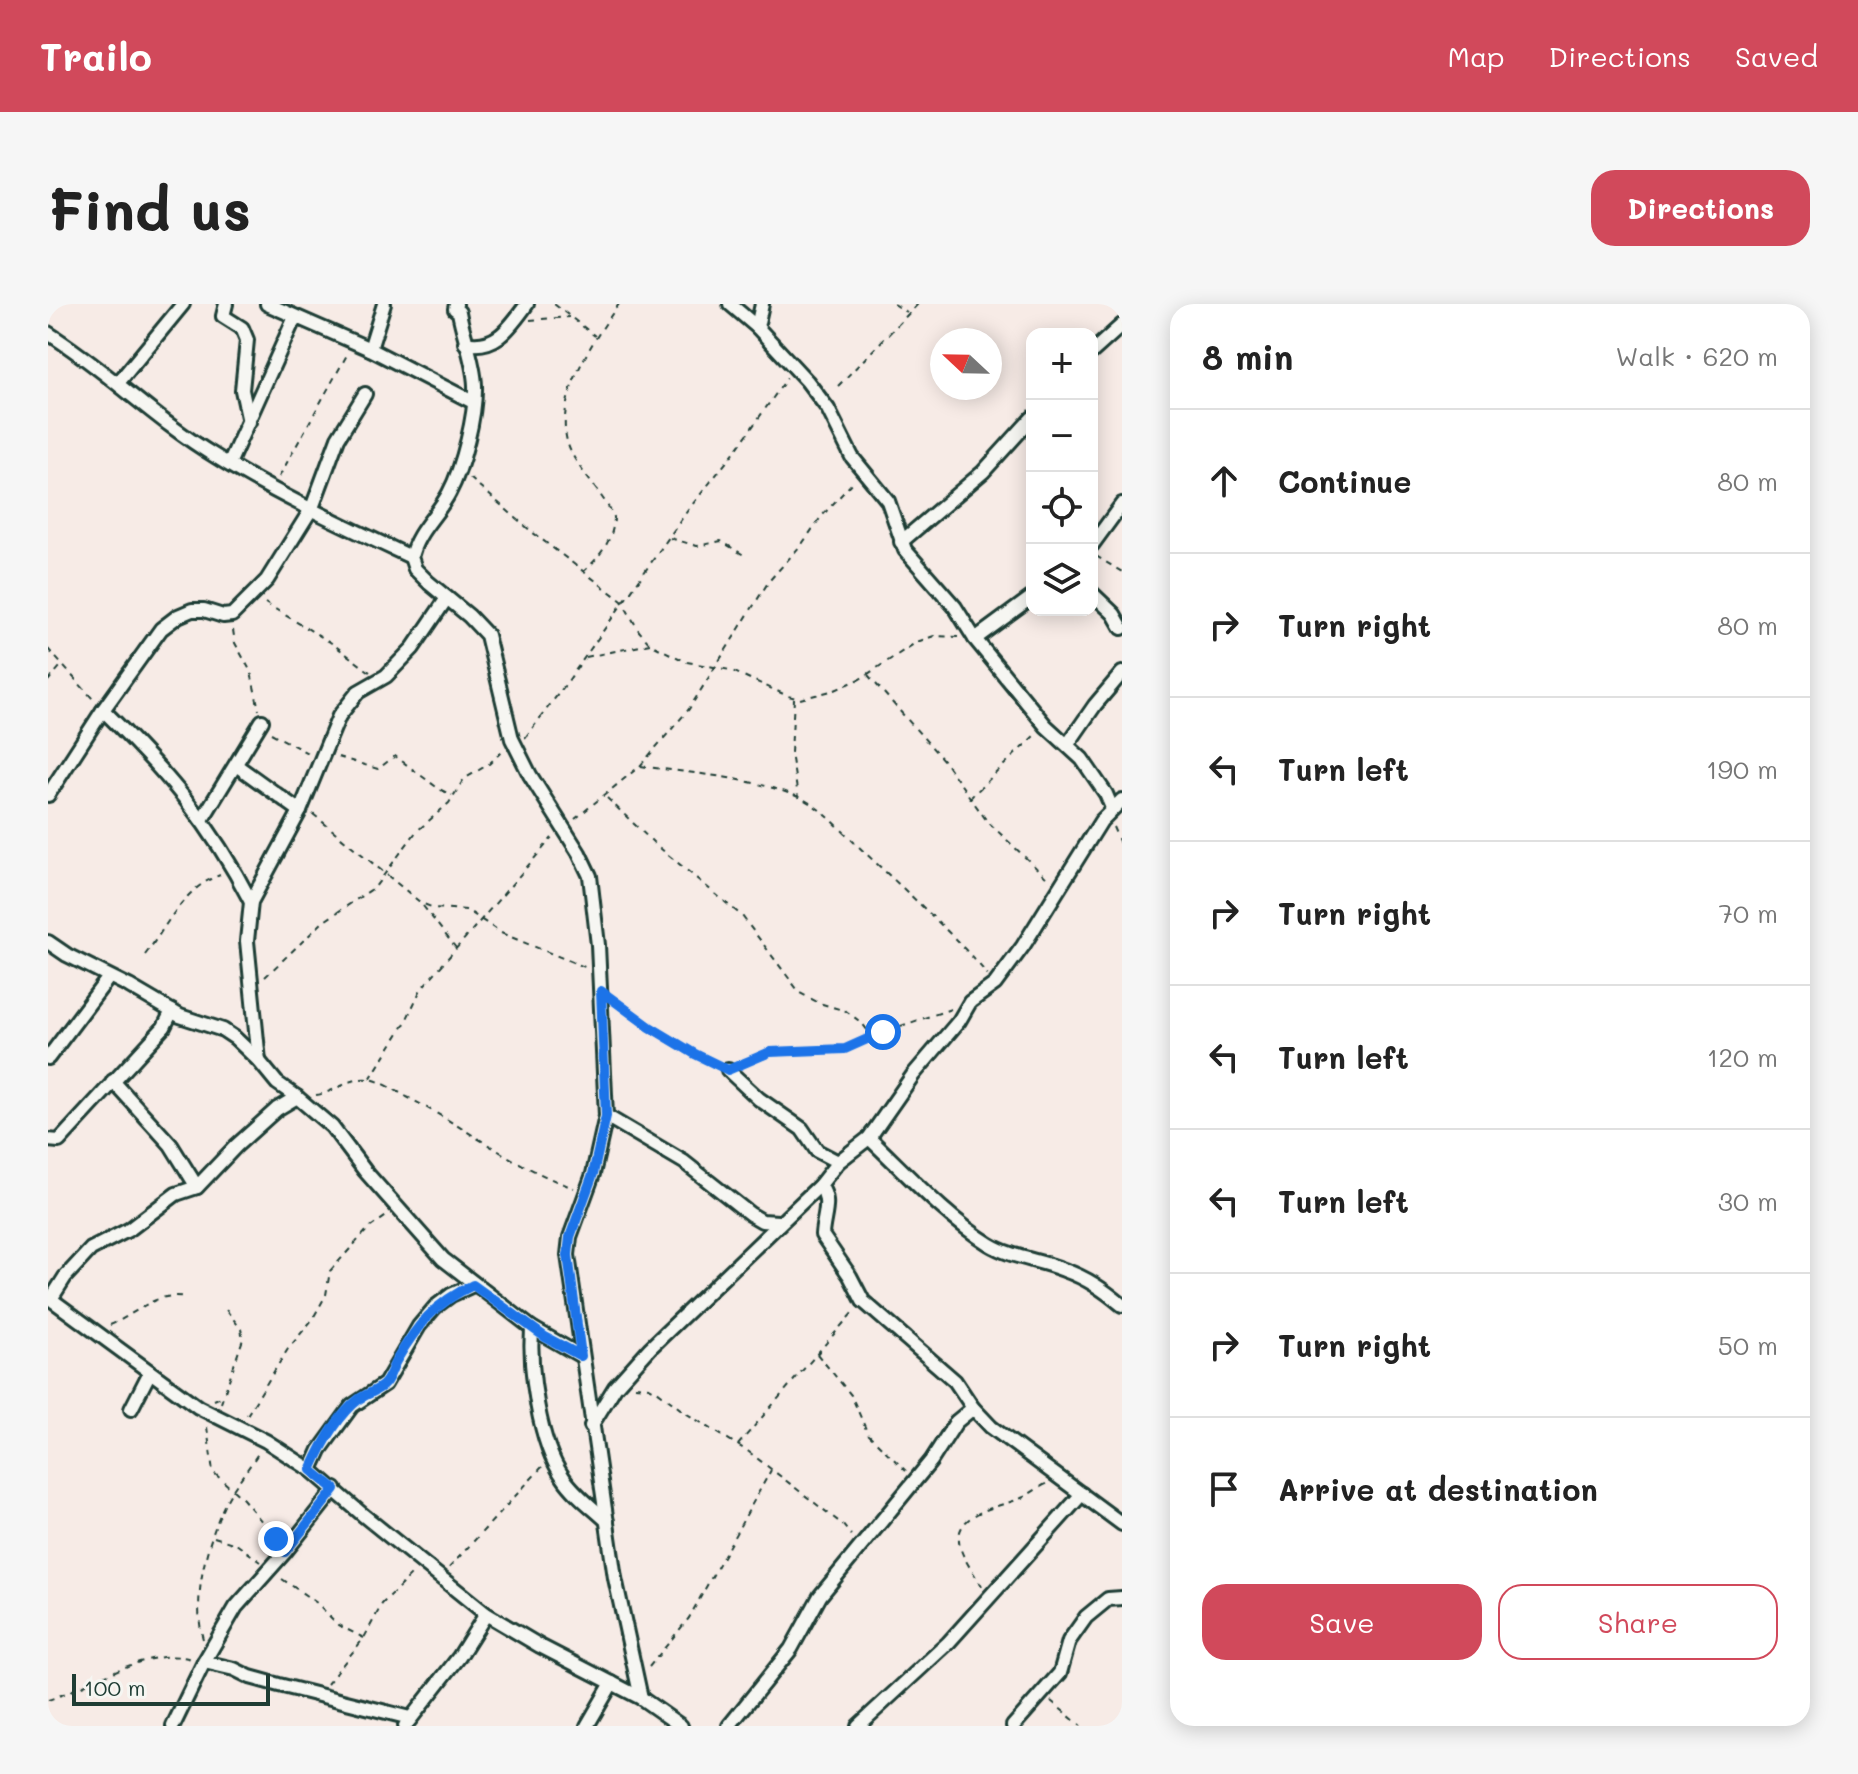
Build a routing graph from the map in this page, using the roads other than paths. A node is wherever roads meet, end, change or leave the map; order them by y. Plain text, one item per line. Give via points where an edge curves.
1 (183, 304) edge
2 (226, 304) edge
3 (267, 304) edge
4 (384, 304) edge
5 (446, 304) edge
6 (527, 304) edge
7 (730, 304) edge
8 (762, 304) edge
9 (458, 308) edge
10 (295, 317) junction
11 (1122, 325) edge
12 (757, 327) junction
13 (48, 333) edge
14 (465, 343) junction
15 (1098, 347) edge
16 (370, 349) junction
17 (118, 383) junction
18 (365, 394) dead end
19 (473, 402) junction
20 (249, 422) junction
21 (1026, 425) edge
22 (229, 464) junction
23 (1122, 504) edge
24 (312, 508) junction
25 (901, 542) junction
26 (1093, 544) edge
27 (411, 557) junction
28 (447, 598) junction
29 (1098, 599) edge
30 (1026, 601) edge
31 (1122, 628) edge
32 (975, 639) junction
33 (1122, 673) edge
34 (103, 710) junction
35 (262, 721) road end
36 (1068, 744) junction
37 (236, 765) junction
38 (48, 795) edge
39 (1117, 804) edge
40 (300, 811) junction
41 (203, 818) junction
42 (251, 902) junction
43 (48, 942) edge
44 (109, 977) junction
45 (172, 1011) junction
46 (48, 1058) edge
47 (259, 1061) junction
48 (728, 1070) road end
49 (113, 1081) junction
50 (297, 1097) junction
51 (606, 1116) junction
52 (869, 1138) junction
53 (48, 1140) edge
54 (838, 1162) junction
55 (820, 1185) junction
56 (197, 1187) junction
57 (778, 1222) junction
58 (473, 1285) junction
59 (49, 1298) edge
60 (1122, 1305) edge
61 (532, 1328) junction
62 (581, 1356) junction
63 (150, 1372) junction
64 (973, 1408) junction
65 (131, 1409) dead end
66 (591, 1426) junction
67 (311, 1470) junction
68 (335, 1489) junction
69 (1082, 1494) junction
70 (607, 1521) junction
71 (1122, 1524) edge
72 (1122, 1598) edge
73 (486, 1614) junction
74 (206, 1659) junction
75 (612, 1683) junction
76 (641, 1698) junction
77 (407, 1722) edge
78 (173, 1726) edge
79 (587, 1726) edge
80 (681, 1726) edge
81 (729, 1726) edge
82 (858, 1726) edge
83 (1013, 1726) edge

1 - 17 street
2 - 20 street via 223,316 242,328 247,340 242,390
3 - 10 street
4 - 16 street
5 - 9 street
6 - 14 street via 490,343
7 - 12 street
8 - 12 street
9 - 14 street
10 - 16 street
10 - 20 street
11 - 15 street
12 - 25 street via 828,409 846,448 888,501
13 - 17 street
14 - 19 street via 475,386
16 - 19 street
17 - 22 street via 160,419
18 - 24 street via 338,438
19 - 27 street via 460,468
20 - 22 street
21 - 25 street via 983,472
22 - 24 street
23 - 26 street
24 - 27 street
24 - 34 street via 267,580 238,611 228,616 192,610 178,616 161,629
25 - 32 street
27 - 28 street via 415,569
28 - 40 street via 413,648 349,701
28 - 51 street via 487,635 515,744 590,876
29 - 31 street
30 - 32 street
32 - 36 street via 1046,726
33 - 36 street
34 - 38 street
34 - 41 street via 152,757
35 - 37 street
36 - 39 street
37 - 40 street
37 - 41 street
39 - 52 street via 995,984 970,1002
40 - 42 street
41 - 42 street
42 - 47 street via 247,941
43 - 44 street
44 - 45 street
44 - 46 street
45 - 47 street via 223,1030
45 - 49 street via 164,1027
47 - 50 street
48 - 54 street via 802,1129 817,1151
49 - 53 street via 59,1141
49 - 56 street via 171,1145
50 - 56 street via 277,1109
50 - 58 street via 332,1127 430,1246
51 - 57 street via 684,1162 750,1214
51 - 62 street via 568,1255
52 - 54 street
52 - 60 street via 989,1244 1094,1283
54 - 55 street
55 - 57 street
55 - 64 street via 827,1202 822,1235 863,1301 955,1381
56 - 59 street via 176,1194 130,1229 91,1249
57 - 66 street via 650,1348 615,1387
58 - 61 street
58 - 67 street via 435,1307 385,1384 352,1406
59 - 63 street
61 - 62 street
61 - 70 street via 532,1375 552,1457 565,1480
62 - 66 street
63 - 65 street
63 - 67 street via 198,1407
64 - 69 street
64 - 81 street via 956,1422 916,1480 854,1552 815,1603 791,1649
66 - 70 street
67 - 68 street
68 - 73 street
68 - 74 street via 236,1607
69 - 71 street
69 - 82 street via 948,1643
70 - 76 street
72 - 83 street via 1108,1599 1086,1617 1069,1641 1060,1673
73 - 75 street
73 - 77 street via 431,1696
74 - 77 street
74 - 78 street
75 - 76 street
75 - 79 street
76 - 80 street

